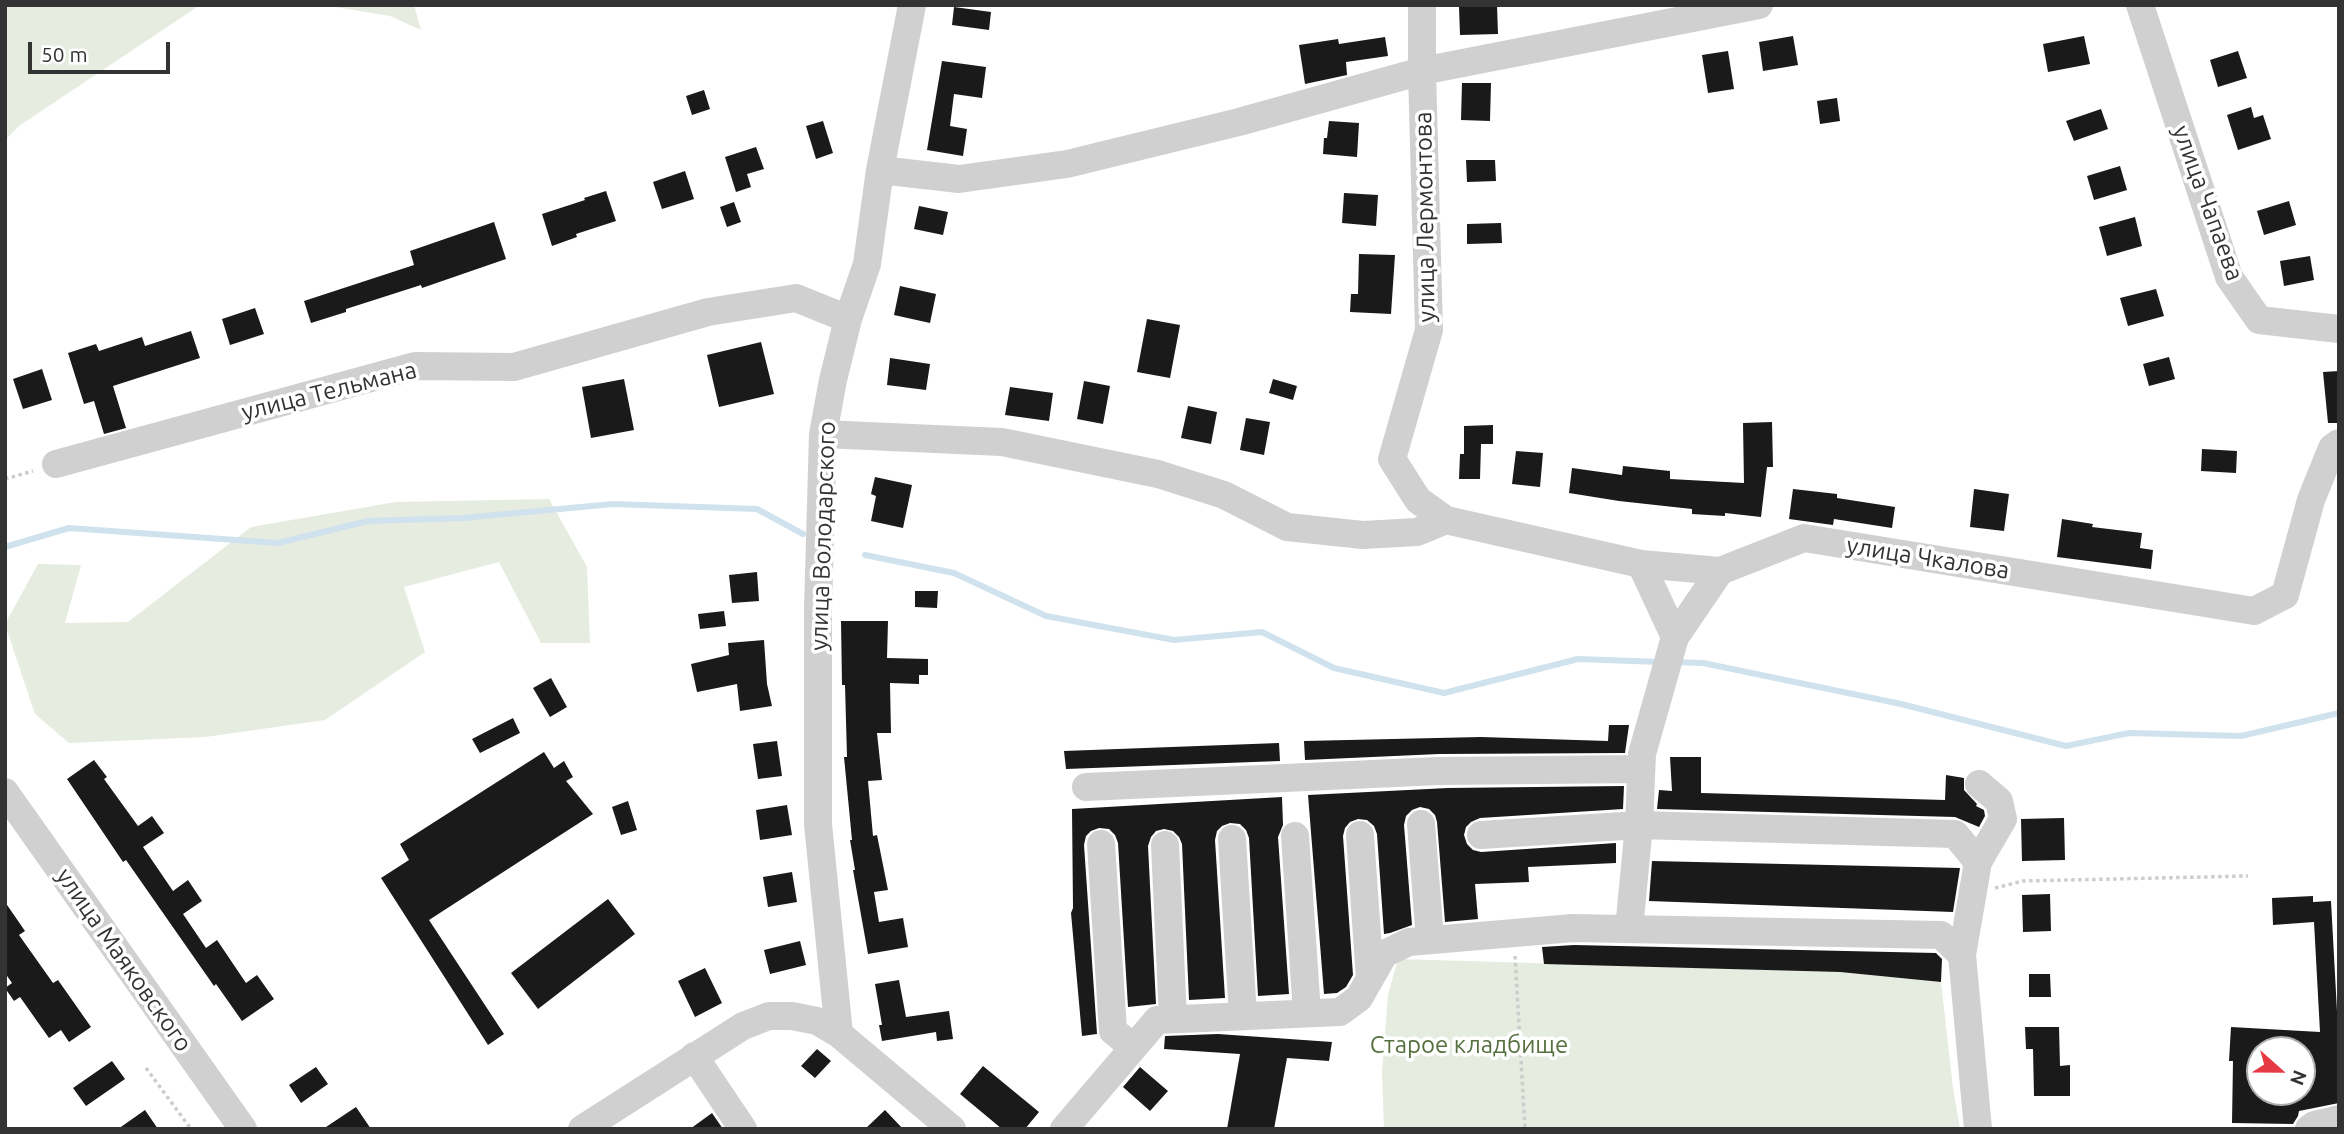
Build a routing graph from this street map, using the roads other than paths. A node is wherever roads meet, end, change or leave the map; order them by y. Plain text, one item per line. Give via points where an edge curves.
1 (912, 5) edge
2 (1422, 5) edge
3 (1759, 5) edge
4 (2140, 5) edge
5 (1422, 71) junction
6 (880, 170) junction
7 (848, 319) junction
8 (2339, 328) edge
9 (823, 434) junction
10 (2339, 443) edge
11 (55, 464) road end
12 (1418, 500) joint
13 (1446, 520) junction
14 (1642, 564) junction
15 (1720, 570) junction
16 (1675, 637) junction
17 (1641, 769) junction
18 (1979, 784) dead end
19 (1086, 788) dead end
20 (5, 792) edge
21 (1420, 824) dead end
22 (1639, 825) junction
23 (1360, 835) dead end
24 (1481, 835) dead end
25 (1295, 836) dead end
26 (1232, 839) dead end
27 (1101, 844) dead end
28 (1165, 845) dead end
29 (1976, 875) junction
30 (1629, 929) junction
31 (1430, 940) junction
32 (1962, 955) junction
33 (1370, 979) junction
34 (1307, 1013) junction
35 (1243, 1016) junction
36 (1173, 1019) junction
37 (839, 1034) junction
38 (1133, 1047) junction
39 (694, 1056) junction
40 (2339, 1119) edge
41 (585, 1128) edge
42 (243, 1129) edge
43 (743, 1129) edge
44 (952, 1129) edge
45 (1064, 1129) edge
46 (1978, 1129) edge
47 (2309, 1129) edge

1 - 6 street, улица Володарского
2 - 5 street, улица Лермонтова
3 - 5 street
4 - 8 street, улица Чапаева via 2229,277 2259,320
5 - 6 street via 1067,164 959,179
5 - 12 street, улица Лермонтова via 1429,330 1392,459
6 - 7 street, улица Володарского via 867,264
7 - 9 street, улица Володарского
7 - 11 street, улица Тельмана via 796,298 708,312 514,367 415,366
9 - 13 street via 1002,442 1158,474 1224,495 1287,527 1363,535 1417,532
9 - 37 street, улица Володарского via 818,824
10 - 15 street, улица Чкалова via 2332,448 2311,500 2285,595 2254,611 1804,538
12 - 13 street, улица Чкалова
13 - 14 street, улица Чкалова
14 - 15 street, улица Чкалова
14 - 16 street
15 - 16 street
16 - 17 street
17 - 19 street via 1439,771
17 - 22 street
18 - 29 street via 1998,801 2003,819
20 - 42 street, улица Маяковского
21 - 31 street
22 - 24 street
22 - 29 street via 1955,834
22 - 30 street
23 - 33 street
25 - 34 street
26 - 35 street
27 - 38 street via 1113,1031
28 - 36 street
29 - 32 street
30 - 31 street via 1573,928
30 - 32 street via 1941,935
31 - 33 street via 1409,942 1384,954
32 - 46 street
33 - 34 street via 1359,998 1340,1012
34 - 35 street
35 - 36 street
36 - 38 street via 1157,1020
37 - 39 street via 817,1021 769,1017 743,1026
37 - 44 street
38 - 45 street
39 - 41 street
39 - 43 street
40 - 47 street

